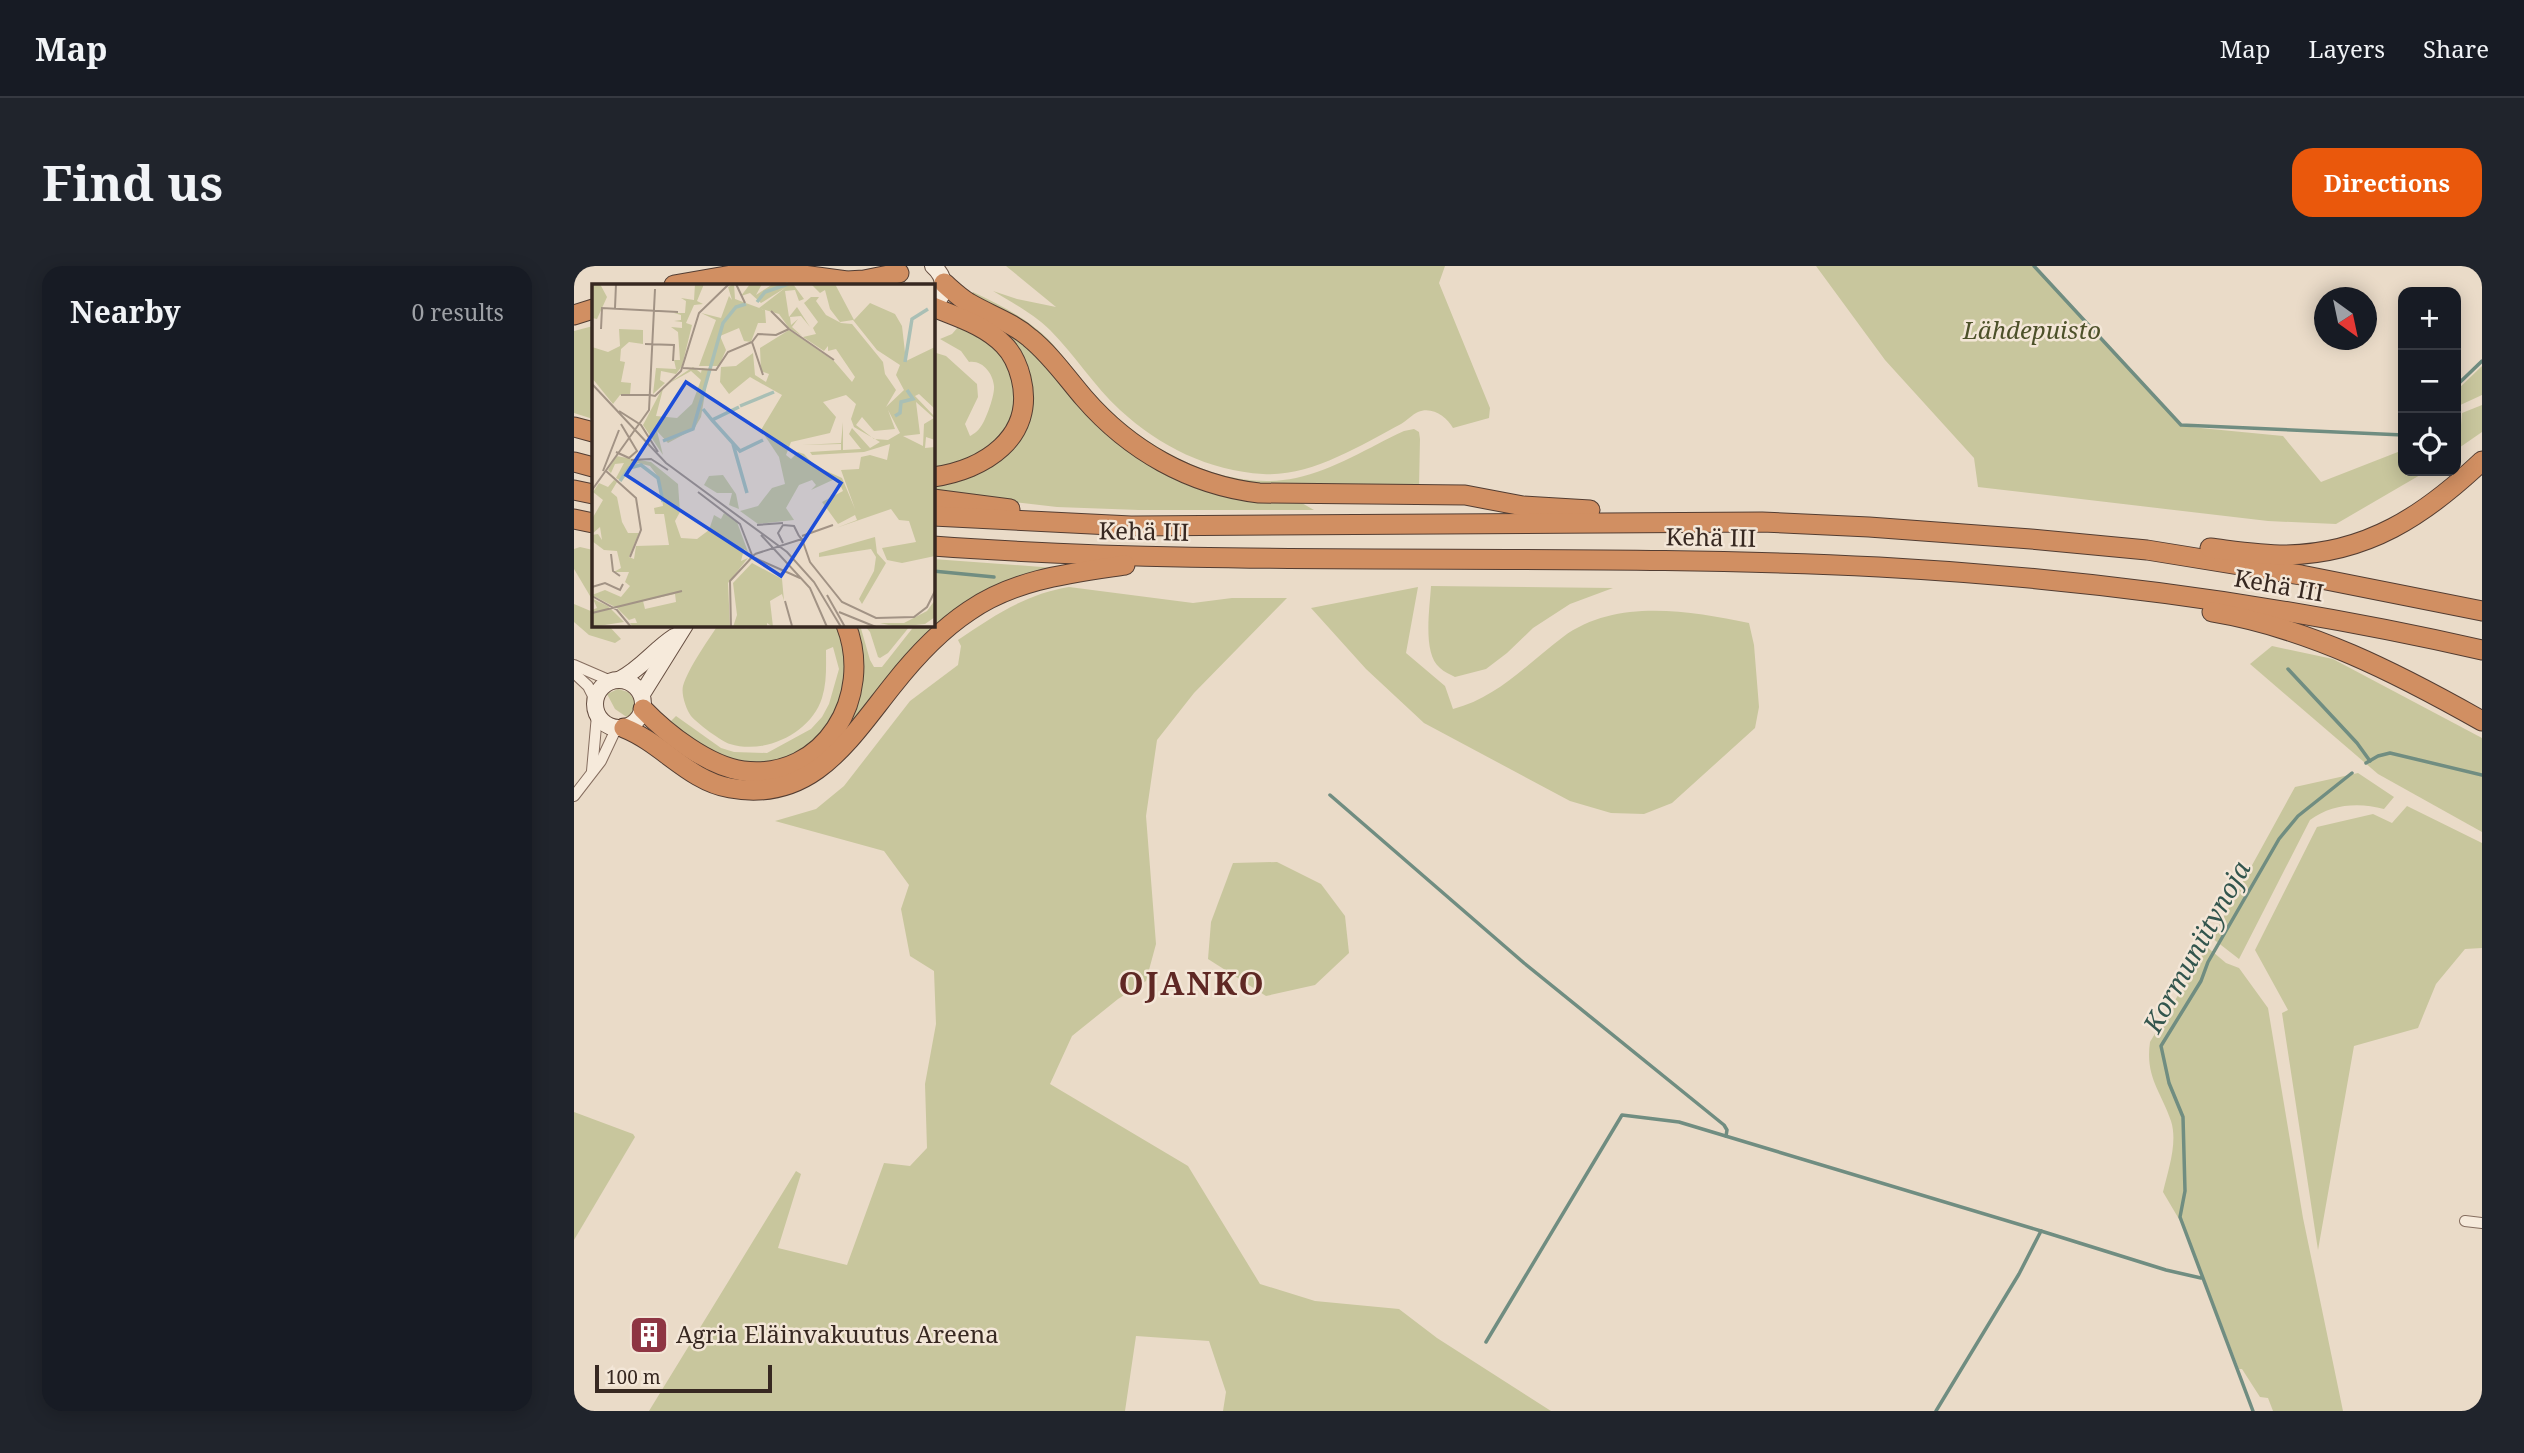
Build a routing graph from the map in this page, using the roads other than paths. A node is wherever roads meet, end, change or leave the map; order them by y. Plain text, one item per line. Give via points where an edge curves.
1 (940, 273) edge
2 (900, 275) edge
3 (680, 284) edge
4 (934, 306) edge
5 (934, 307) edge
6 (592, 309) edge
7 (574, 315) edge
8 (574, 427) edge
9 (592, 432) edge
10 (2482, 461) edge
11 (574, 462) edge
12 (592, 467) edge
13 (934, 477) edge
14 (574, 490) edge
15 (592, 494) edge
16 (934, 499) edge
17 (934, 516) edge
18 (574, 519) edge
19 (1762, 522) junction
20 (592, 523) edge
21 (1188, 524) junction
22 (934, 546) edge
23 (2147, 550) junction
24 (1181, 557) junction
25 (2120, 587) junction
26 (2482, 611) edge
27 (846, 626) edge
28 (680, 630) edge
29 (2482, 650) edge
30 (574, 665) edge
31 (574, 673) edge
32 (615, 680) junction
33 (643, 702) junction
34 (596, 708) junction
35 (2482, 721) edge
36 (620, 728) junction
37 (592, 771) junction
38 (574, 796) edge
39 (2465, 1221) dead end
40 (2482, 1223) edge

1 - 4 main road via 943,292
1 - 19 highway via 966,302 1032,339 1125,438 1160,461 1218,486 1259,493 1465,495 1534,507 1684,510
2 - 3 highway via 847,281 796,274 738,274
5 - 13 highway via 975,324 1005,346 1019,372 1024,400 1017,428 999,450 970,468
6 - 7 highway
8 - 9 highway
10 - 23 highway via 2413,518 2351,545 2285,555 2194,546
11 - 12 highway
14 - 15 highway
16 - 21 highway
17 - 21 highway, Kehä III via 1131,526
18 - 20 highway
19 - 21 highway, Kehä III
19 - 23 highway, Kehä III via 1948,532
22 - 24 highway, Kehä III
23 - 26 highway, Kehä III
24 - 25 highway, Kehä III via 1782,564 1943,571
24 - 36 highway via 1052,576 971,610 926,647 839,752 794,783 760,791 727,788
25 - 29 highway, Kehä III via 2293,613
25 - 35 highway via 2168,605 2237,618 2340,648
27 - 33 highway via 855,663 846,712 825,741 794,762 756,772 711,761 653,720
28 - 32 main road via 635,672
28 - 33 main road
30 - 32 street
31 - 34 street via 588,686
32 - 33 main road via 633,684
32 - 34 main road via 598,692
33 - 36 main road via 640,718
34 - 36 main road via 609,726
34 - 37 street
36 - 37 street
37 - 38 street
39 - 40 street

